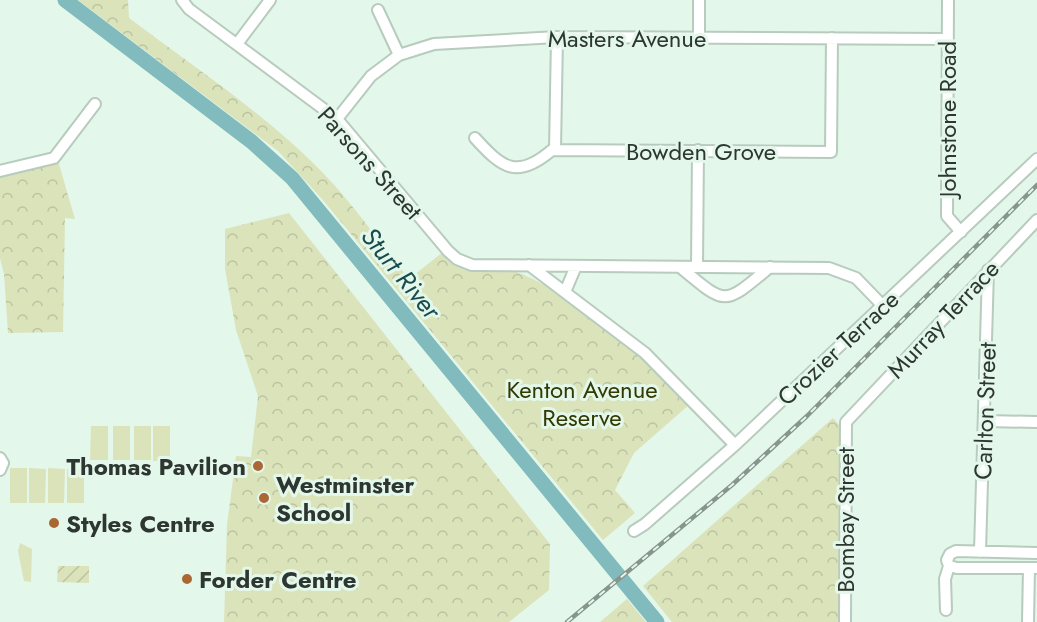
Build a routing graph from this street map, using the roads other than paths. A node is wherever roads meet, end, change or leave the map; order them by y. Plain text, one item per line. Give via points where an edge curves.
1 (182, 0) edge
2 (270, 0) edge
3 (699, 0) edge
4 (948, 0) edge
5 (378, 10) dead end
6 (557, 37) junction
7 (699, 38) junction
8 (832, 38) junction
9 (947, 39) junction
10 (237, 44) junction
11 (399, 55) junction
12 (95, 104) dead end
13 (337, 119) junction
14 (475, 138) dead end
15 (555, 150) junction
16 (698, 150) junction
17 (1037, 159) edge
18 (0, 171) edge
19 (1037, 220) edge
20 (961, 232) junction
21 (529, 265) junction
22 (576, 266) junction
23 (680, 267) junction
24 (697, 267) junction
25 (770, 267) junction
26 (988, 270) junction
27 (565, 292) junction
28 (883, 306) junction
29 (849, 418) joint
30 (986, 421) junction
31 (1037, 422) edge
32 (735, 445) junction
33 (0, 458) edge
34 (0, 470) edge
35 (634, 531) dead end
36 (980, 552) junction
37 (1037, 553) edge
38 (949, 566) junction
39 (1033, 568) edge
40 (946, 610) dead end
41 (845, 622) edge
42 (1028, 622) edge

1 - 10 street, Parsons Street
2 - 10 street
3 - 7 street
4 - 9 street, Johnstone Road
5 - 11 street
6 - 7 street, Masters Avenue
6 - 11 street, Masters Avenue via 448,43
6 - 15 street
7 - 8 street, Masters Avenue
8 - 9 street, Masters Avenue
8 - 16 street, Bowden Grove via 831,152
9 - 20 street, Johnstone Road via 947,216
10 - 13 street, Parsons Street
11 - 13 street, Masters Avenue via 371,76
12 - 18 street via 54,158
13 - 21 street, Parsons Street via 457,259 472,265
14 - 15 street via 493,158 511,167 533,165
15 - 16 street, Bowden Grove
16 - 24 street
17 - 20 street, Crozier Terrace
19 - 26 street, Murray Terrace
20 - 28 street, Crozier Terrace
21 - 22 street, Parsons Street
21 - 27 street
22 - 23 street, Parsons Street
22 - 27 street
23 - 24 street, Parsons Street
23 - 25 street via 716,296 726,298 736,296
24 - 25 street, Parsons Street
25 - 28 street, Parsons Street via 838,270 856,278
26 - 29 street, Murray Terrace
26 - 30 street, Carlton Street
27 - 32 street via 645,353
28 - 32 street, Crozier Terrace
29 - 41 street, Bombay Street via 844,440
30 - 31 street
30 - 36 street, Carlton Street
32 - 35 street, Crozier Terrace
33 - 34 street
36 - 37 street
36 - 38 street via 950,554
38 - 39 street
38 - 40 street via 945,579
39 - 42 street

